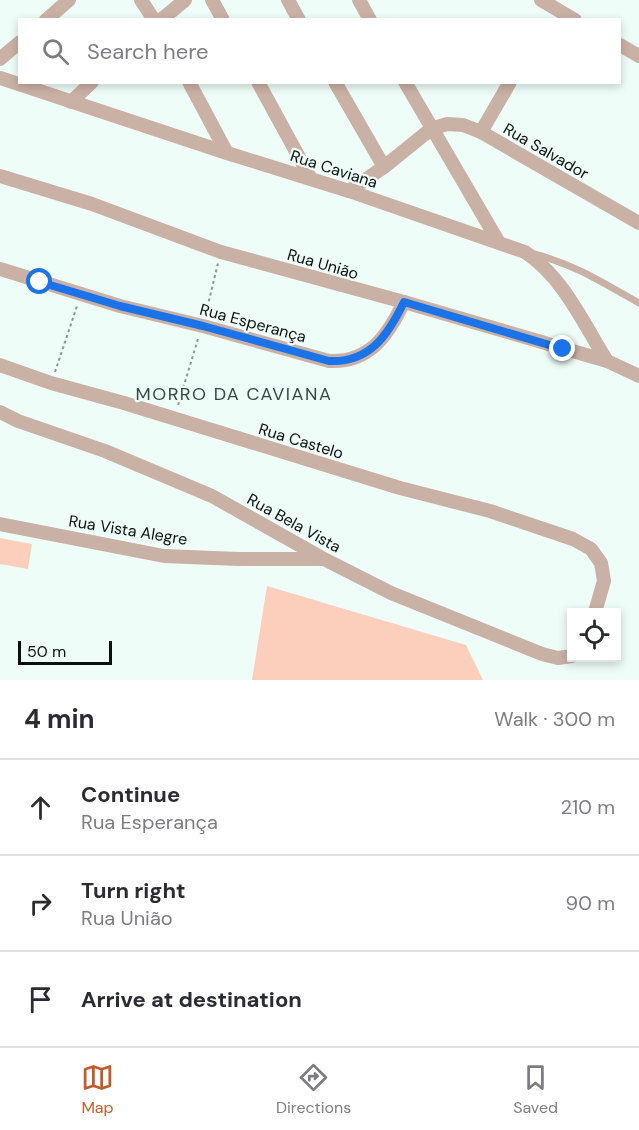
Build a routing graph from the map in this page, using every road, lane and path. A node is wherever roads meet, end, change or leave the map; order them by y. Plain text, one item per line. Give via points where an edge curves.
1 (69, 0) edge
2 (141, 0) edge
3 (185, 0) edge
4 (212, 0) edge
5 (288, 0) edge
6 (359, 0) edge
7 (547, 3) edge
8 (48, 18) edge
9 (153, 18) edge
10 (163, 18) edge
11 (222, 18) edge
12 (298, 18) edge
13 (369, 18) edge
14 (545, 18) edge
15 (572, 18) edge
16 (18, 44) edge
17 (621, 46) edge
18 (639, 56) edge
19 (0, 59) edge
20 (0, 78) edge
21 (90, 84) edge
22 (190, 84) edge
23 (259, 84) edge
24 (336, 84) edge
25 (406, 84) edge
26 (509, 84) edge
27 (71, 102) junction
28 (432, 129) junction
29 (481, 132) junction
30 (228, 153) junction
31 (384, 167) junction
32 (0, 176) edge
33 (311, 179) junction
34 (349, 190) junction
35 (639, 223) edge
36 (498, 241) junction
37 (525, 252) junction
38 (0, 269) edge
39 (81, 294) junction
40 (404, 302) junction
41 (639, 303) edge
42 (607, 361) junction
43 (0, 365) edge
44 (639, 376) edge
45 (51, 383) junction
46 (0, 412) edge
47 (0, 524) edge
48 (324, 559) junction
49 (596, 608) edge
50 (567, 657) edge

1 - 8 street
2 - 9 street
3 - 10 street
4 - 11 street
5 - 12 street
6 - 13 street
7 - 14 street
7 - 15 street
16 - 19 street
17 - 18 street
20 - 27 street, Rua Caviana
21 - 27 street
22 - 30 street
23 - 33 street
24 - 31 street
25 - 28 street
26 - 29 street
27 - 30 street, Rua Caviana
28 - 29 street, Rua Salvador via 447,124
28 - 31 street
28 - 36 street
29 - 35 street, Rua Salvador
30 - 33 street, Rua Caviana
31 - 34 street
32 - 40 street, Rua União via 92,204 221,252
33 - 34 street, Rua Caviana
34 - 36 street, Rua Caviana
36 - 37 street, Rua Caviana
37 - 41 lane via 583,271
37 - 42 street, Rua Caviana via 557,279
38 - 39 street, Rua Esperança
39 - 40 street, Rua Esperança via 336,362 354,358 382,340
39 - 45 path
40 - 42 street, Rua União
42 - 44 street, Rua União
43 - 45 street, Rua Castelo
45 - 49 street, Rua Castelo via 389,485 490,511 573,539 591,549 601,563 604,581
46 - 48 street, Rua Bela Vista via 105,450 212,496
47 - 48 street, Rua Vista Alegre via 164,556
48 - 50 street, Rua Bela Vista via 391,593 518,645 558,658

